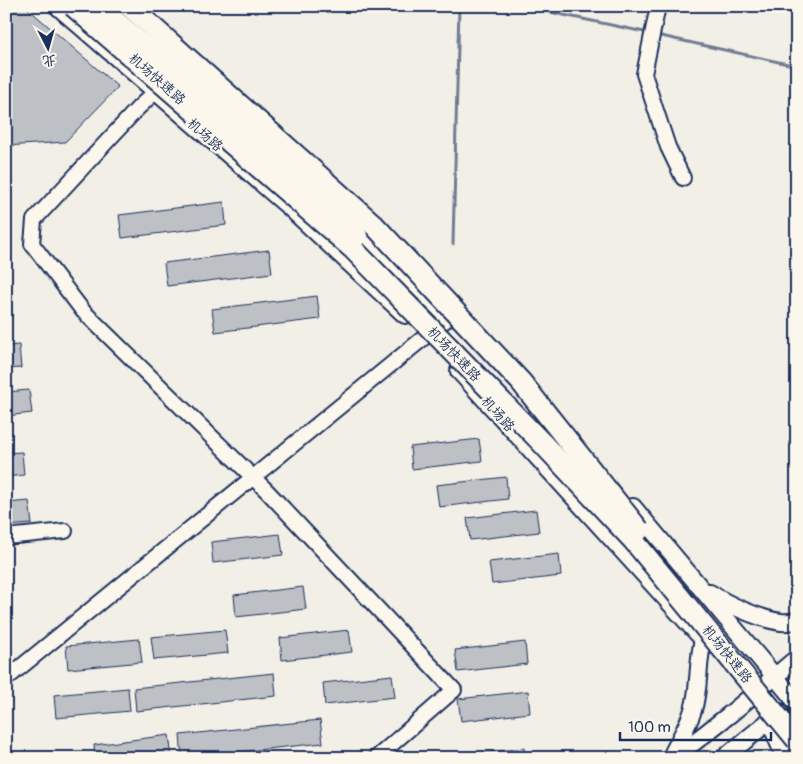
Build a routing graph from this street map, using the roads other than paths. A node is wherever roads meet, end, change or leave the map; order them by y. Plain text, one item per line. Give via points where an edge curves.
1 (58, 6) edge
2 (73, 6) edge
3 (98, 6) edge
4 (117, 6) edge
5 (129, 6) edge
6 (658, 6) edge
7 (156, 91) junction
8 (683, 178) dead end
9 (448, 318) junction
10 (426, 335) junction
11 (253, 477) junction
12 (65, 531) dead end
13 (640, 531) junction
14 (6, 537) edge
15 (697, 585) junction
16 (797, 621) edge
17 (703, 640) junction
18 (797, 658) edge
19 (775, 676) junction
20 (6, 679) edge
21 (752, 695) junction
22 (796, 706) edge
23 (771, 719) junction
24 (792, 751) edge
25 (376, 758) edge
26 (672, 758) edge
27 (724, 758) edge

1 - 7 main road, 机场路
2 - 24 highway, 机场快速路, bridge via 353,249 543,444 633,540
3 - 13 highway, 机场快速路, bridge via 345,224
4 - 9 main road via 356,224
5 - 13 highway, bridge via 374,225 521,382
6 - 8 street via 644,74 668,147
7 - 10 main road, 机场路 via 290,208
7 - 11 street via 34,220 32,244 83,311
9 - 10 street
9 - 15 main road via 623,496
10 - 11 street
10 - 17 main road, 机场路
11 - 20 street
11 - 25 street via 454,690
12 - 14 street
13 - 22 highway, 机场快速路
15 - 16 main road via 724,602 757,615 782,622
15 - 19 main road
17 - 21 main road, 机场路
17 - 26 main road via 693,712
18 - 19 main road
19 - 21 main road
19 - 22 main road
21 - 23 main road, 机场路
21 - 26 main road
22 - 23 main road
23 - 24 highway
23 - 27 main road

